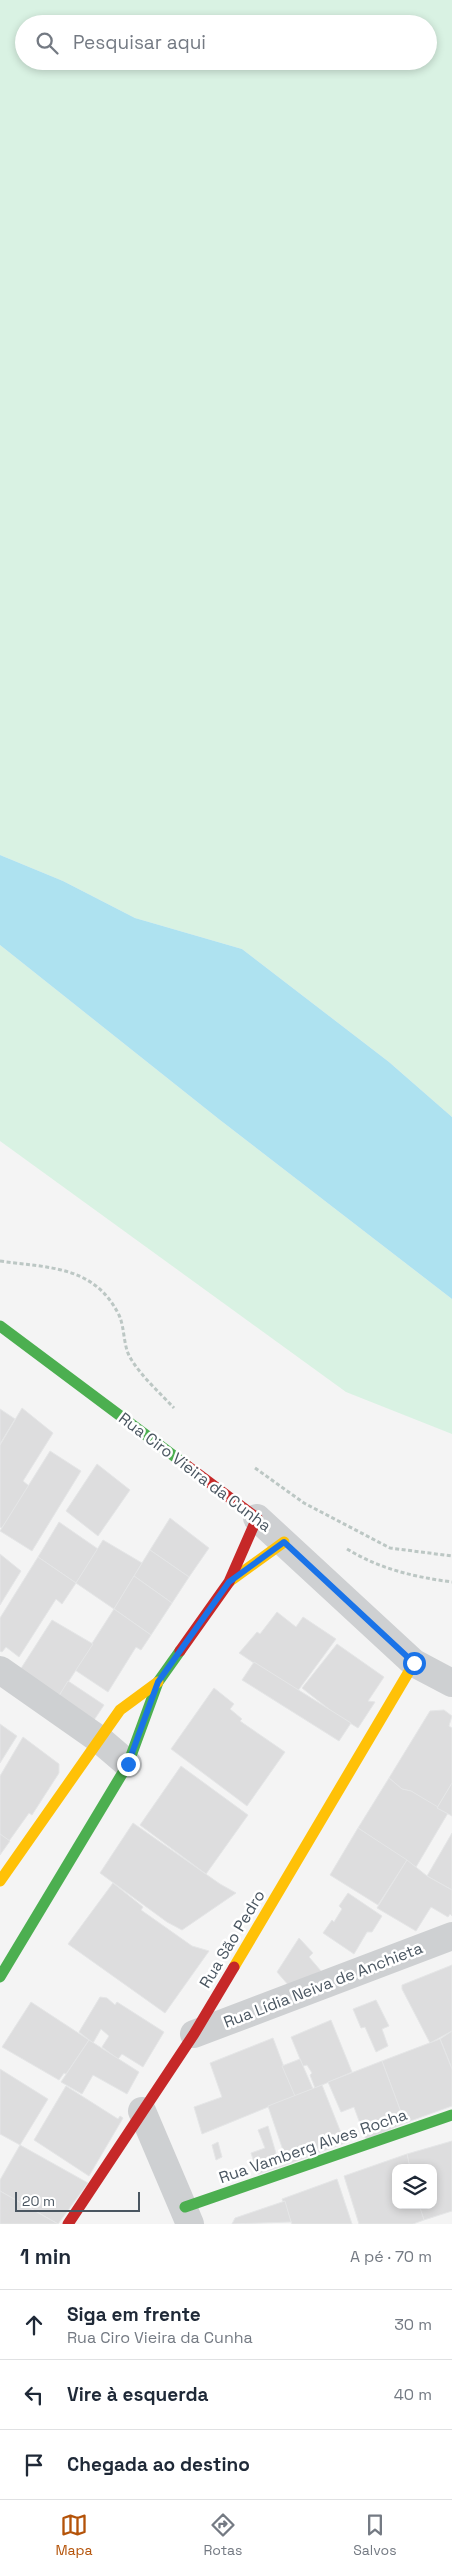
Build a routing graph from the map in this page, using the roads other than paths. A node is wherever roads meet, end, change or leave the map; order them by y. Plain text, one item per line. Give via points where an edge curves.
1 (0, 1326) edge
2 (257, 1518) junction
3 (284, 1542) junction
4 (229, 1582) junction
5 (414, 1663) junction
6 (0, 1670) edge
7 (158, 1682) junction
8 (452, 1683) edge
9 (100, 1740) junction
10 (128, 1764) junction
11 (0, 1881) edge
12 (452, 1936) edge
13 (0, 1977) edge
14 (194, 2034) junction
15 (142, 2111) junction
16 (452, 2115) edge
17 (188, 2216) edge
18 (68, 2224) edge

1 - 2 street, Rua Ciro Vieira da Cunha
2 - 3 street, Rua Ciro Vieira da Cunha
2 - 4 street
3 - 4 street
3 - 5 street, Rua Ciro Vieira da Cunha
4 - 7 street
5 - 8 street, Rua Ciro Vieira da Cunha
5 - 14 street, Rua São Pedro
6 - 9 street
7 - 9 street via 120,1710
7 - 10 street
9 - 10 street
9 - 11 street
10 - 13 street
12 - 14 street, Rua Lídia Neiva de Anchieta
14 - 15 street, Rua São Pedro
15 - 17 street
15 - 18 street, Rua São Pedro
16 - 17 street, Rua Vamberg Alves Rocha

